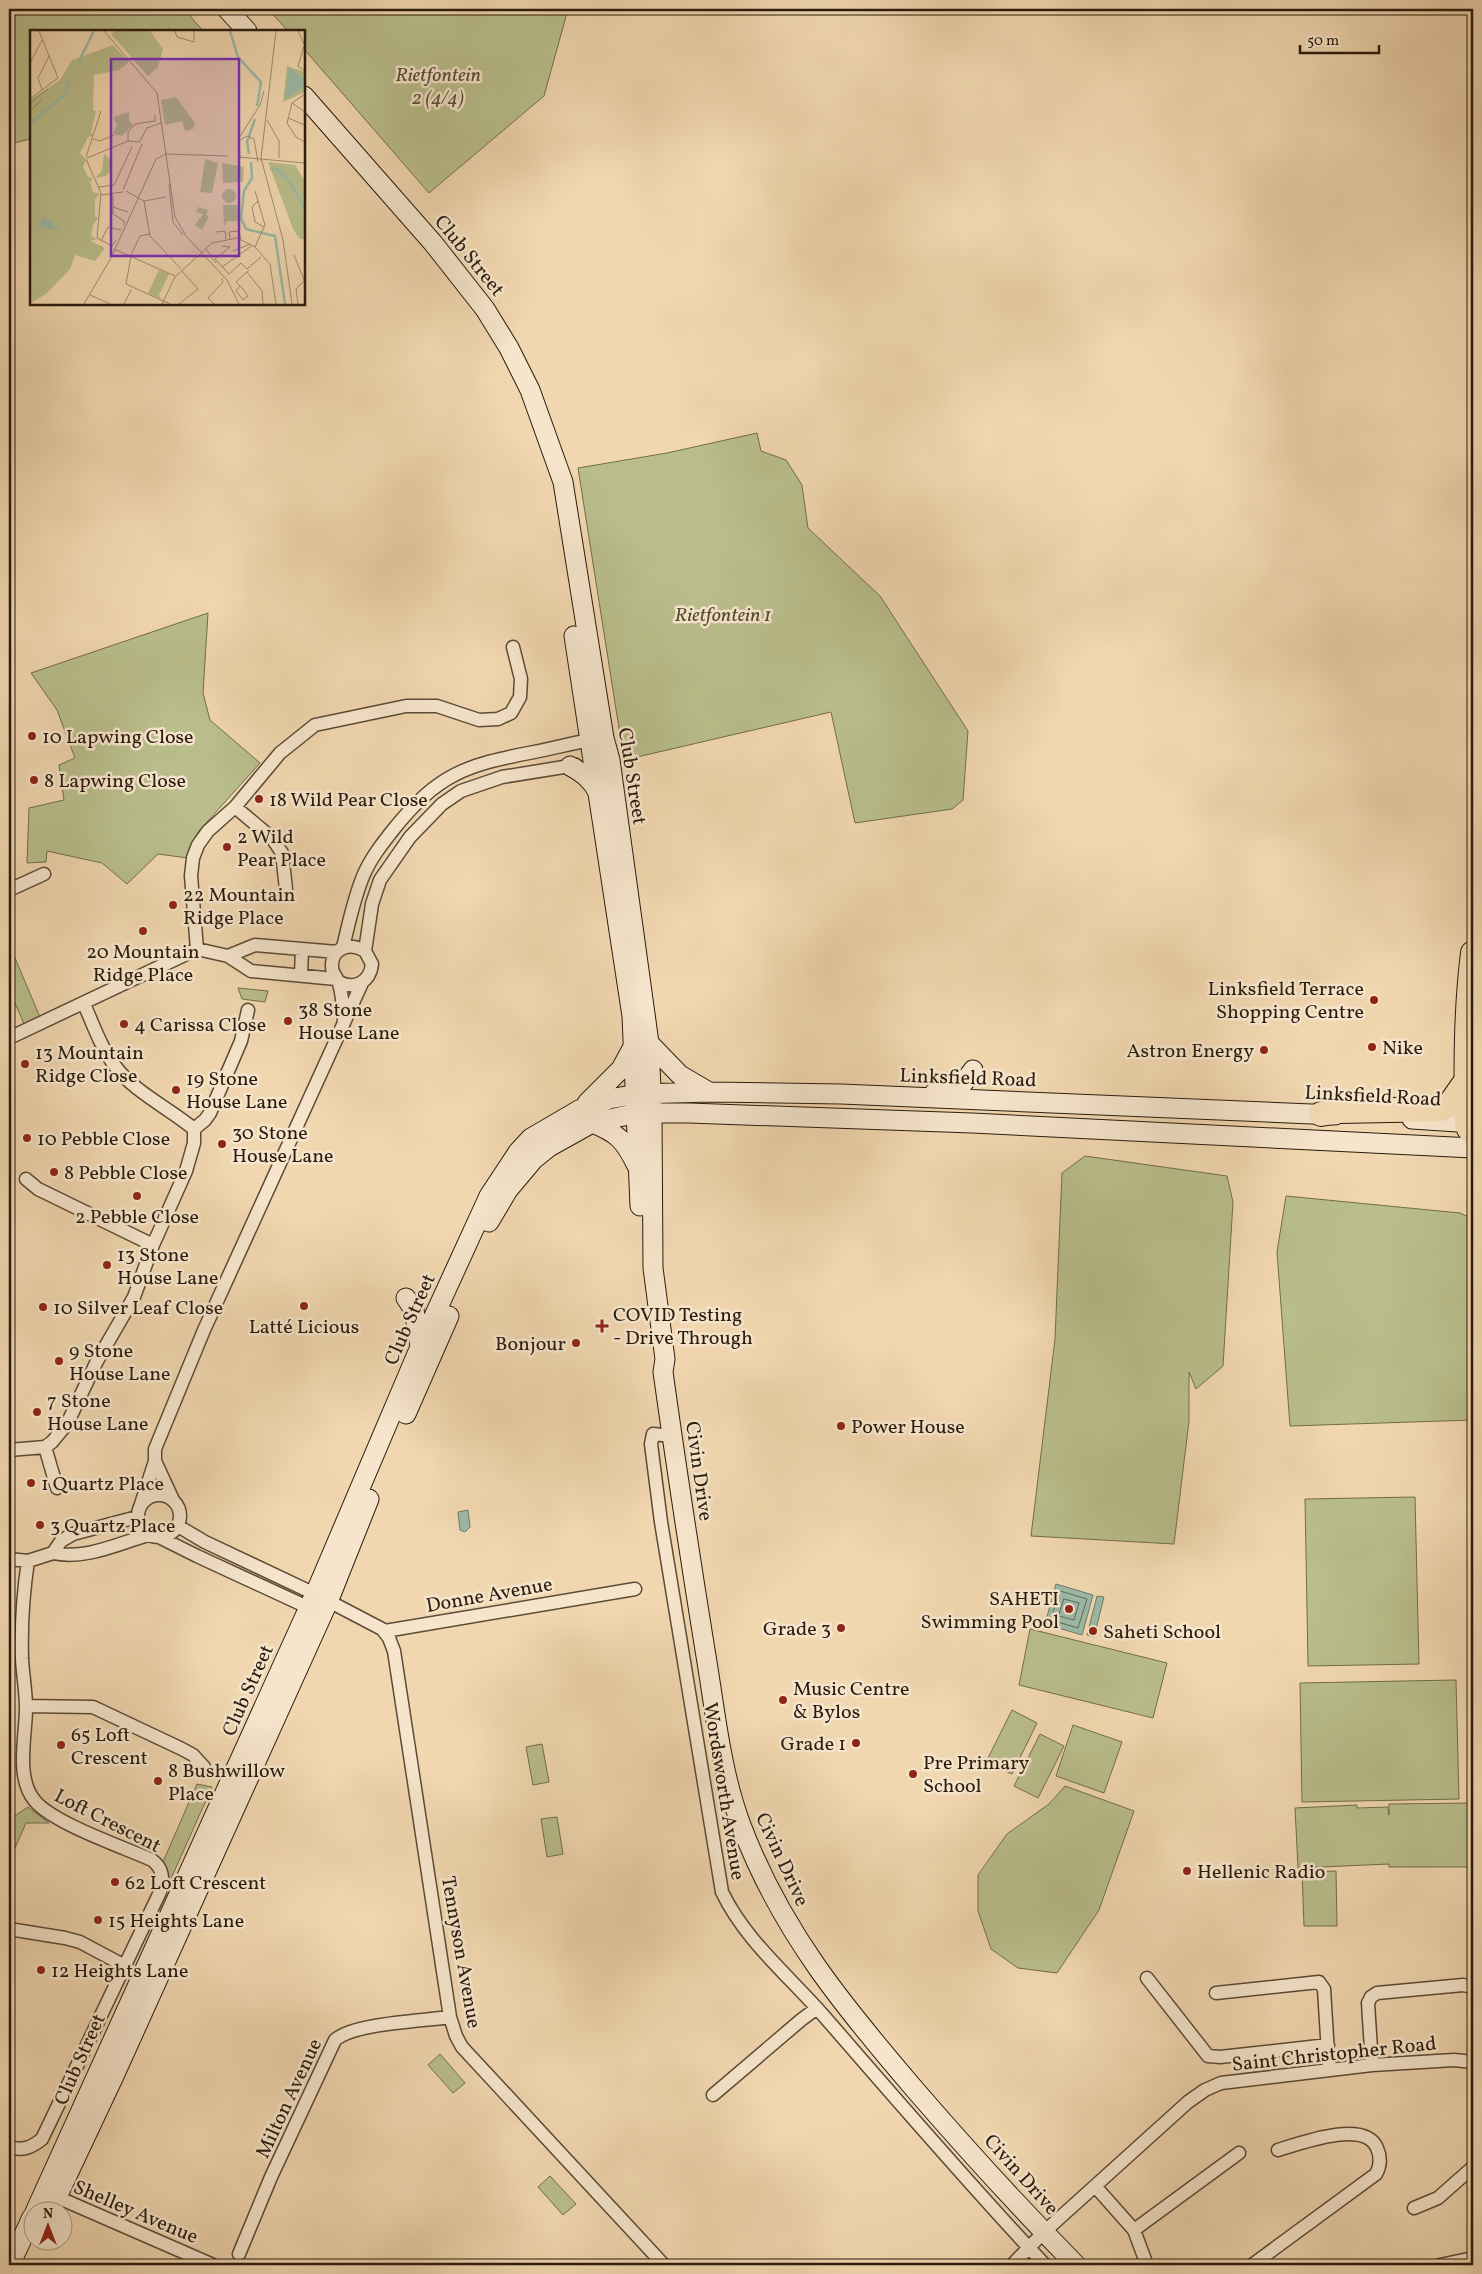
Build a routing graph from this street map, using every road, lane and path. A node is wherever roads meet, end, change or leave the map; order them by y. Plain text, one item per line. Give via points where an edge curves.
1 (227, 9) edge
2 (246, 30) edge
3 (305, 97) edge
4 (513, 647) dead end
5 (597, 739) junction
6 (602, 760) junction
7 (570, 766) junction
8 (600, 795) junction
9 (235, 807) junction
10 (44, 874) dead end
11 (286, 889) dead end
12 (9, 890) edge
13 (197, 949) junction
14 (302, 949) junction
15 (340, 949) junction
16 (365, 951) junction
17 (1473, 953) edge
18 (228, 956) junction
19 (300, 974) junction
20 (337, 980) junction
21 (362, 983) junction
22 (84, 1004) junction
23 (248, 1010) dead end
24 (344, 1024) junction
25 (9, 1038) edge
26 (642, 1043) junction
27 (973, 1070) dead end
28 (1466, 1081) junction
29 (710, 1092) junction
30 (644, 1093) junction
31 (918, 1098) junction
32 (578, 1110) junction
33 (645, 1113) junction
34 (690, 1113) junction
35 (1321, 1114) junction
36 (592, 1123) junction
37 (194, 1129) junction
38 (1470, 1136) edge
39 (652, 1146) junction
40 (639, 1172) junction
41 (26, 1179) dead end
42 (501, 1188) junction
43 (153, 1245) junction
44 (406, 1298) dead end
45 (420, 1347) junction
46 (663, 1372) junction
47 (672, 1436) junction
48 (45, 1447) junction
49 (9, 1450) edge
50 (155, 1461) junction
51 (57, 1488) dead end
52 (173, 1500) junction
53 (141, 1504) junction
54 (137, 1517) junction
55 (104, 1526) junction
56 (178, 1526) junction
57 (148, 1535) junction
58 (161, 1538) junction
59 (110, 1546) junction
60 (53, 1553) junction
61 (9, 1559) edge
62 (28, 1561) junction
63 (634, 1589) dead end
64 (318, 1604) junction
65 (384, 1631) junction
66 (26, 1706) junction
67 (204, 1767) dead end
68 (9, 1929) edge
69 (125, 1966) junction
70 (1147, 1978) dead end
71 (1473, 1987) edge
72 (1216, 1993) dead end
73 (817, 2008) junction
74 (450, 2017) junction
75 (1328, 2045) junction
76 (1473, 2062) edge
77 (1372, 2065) junction
78 (1330, 2070) junction
79 (713, 2094) dead end
80 (9, 2147) edge
81 (1278, 2150) dead end
82 (1239, 2153) dead end
83 (1473, 2167) edge
84 (1095, 2186) junction
85 (51, 2200) edge
86 (1414, 2208) dead end
87 (1134, 2230) junction
88 (1044, 2232) junction
89 (22, 2239) edge
90 (1030, 2249) junction
91 (31, 2252) edge
92 (239, 2254) dead end
93 (1473, 2258) edge
94 (10, 2265) edge
95 (24, 2265) edge
96 (213, 2265) edge
97 (664, 2265) edge
98 (1012, 2265) edge
99 (1045, 2265) edge
100 (1076, 2265) edge
101 (1147, 2265) edge
102 (1252, 2265) edge
103 (1440, 2265) edge

1 - 2 main road
3 - 5 main road, Club Street via 433,242 485,309 530,390 563,482
4 - 9 street via 521,679 520,697 511,713 498,719 479,720 437,706 406,706 315,725 280,753
5 - 6 main road, Club Street
5 - 15 street via 471,766 425,795 376,852 356,896
6 - 7 street
6 - 8 main road, Club Street
6 - 26 main road, Club Street via 614,800 641,978
7 - 8 main road via 583,773
7 - 16 street via 502,776 461,791 442,804 410,837 380,880 372,904
8 - 26 main road, Club Street via 630,1000
9 - 11 street via 272,838 282,853
9 - 13 street via 208,831 193,858 191,876
10 - 12 street
13 - 18 street
13 - 22 street
14 - 15 street
14 - 18 street via 255,945
14 - 19 street
15 - 16 street via 358,946
15 - 20 street via 332,960
16 - 21 street via 372,964
17 - 28 highway
18 - 19 street via 251,971
19 - 20 street
20 - 21 street via 346,985
20 - 24 street
21 - 24 street
22 - 25 street
22 - 37 street via 116,1067 129,1081
23 - 37 street via 241,1041 210,1113
24 - 50 street via 267,1192 262,1215 181,1397 170,1410 155,1449
26 - 29 main road via 680,1075
26 - 30 main road, Club Street
26 - 32 main road via 614,1078
27 - 31 main road via 962,1085
28 - 35 highway via 1450,1104 1441,1109
28 - 38 highway
29 - 30 main road, Linksfield Road
29 - 31 main road, Linksfield Road
30 - 32 main road, Linksfield Road
30 - 33 main road, Civin Drive
31 - 35 main road, Linksfield Road
32 - 42 main road, Linksfield Road via 531,1138 518,1152
33 - 34 main road
33 - 36 main road
33 - 39 main road, Civin Drive
33 - 40 main road, Civin Drive
34 - 38 main road
34 - 39 main road via 668,1125
35 - 38 main road, Linksfield Road
36 - 40 main road via 619,1137
36 - 42 main road via 541,1153
37 - 43 street via 186,1171
39 - 46 main road, Civin Drive via 653,1268 665,1359
40 - 46 main road, Civin Drive via 644,1282 656,1362
41 - 43 street via 38,1189
42 - 45 main road, Club Street
42 - 64 main road, Club Street via 382,1468
43 - 48 street via 134,1297 97,1361 67,1424
44 - 45 main road via 414,1310
45 - 64 main road, Club Street
46 - 47 main road, Civin Drive
47 - 73 street, Wordsworth Avenue via 653,1434 651,1444 719,1880 728,1903 749,1935
47 - 88 main road, Civin Drive via 720,1745 740,1823 761,1873 781,1913 815,1966 862,2027
48 - 49 street
48 - 51 street
50 - 52 street
50 - 53 street
52 - 53 street via 160,1495
52 - 56 street via 180,1512
53 - 54 street
54 - 55 street
54 - 57 street via 142,1530
55 - 59 street
55 - 60 street via 73,1534 61,1541
56 - 58 street
56 - 64 street
57 - 58 street
57 - 59 street
58 - 64 street
59 - 60 street via 68,1556
60 - 62 street
61 - 62 street
62 - 66 street, Loft Crescent via 22,1626
63 - 65 street, Donne Avenue
64 - 65 street via 353,1615
64 - 85 main road, Club Street
65 - 74 street, Tennyson Avenue via 394,1651
66 - 67 street via 93,1708 182,1749
66 - 69 street, Loft Crescent via 24,1768 26,1786 34,1800 54,1817 152,1860 162,1872 160,1892
68 - 69 street via 80,1942
69 - 80 street, Loft Crescent via 42,2139 31,2147 18,2150
70 - 75 street via 1208,2056
71 - 77 street via 1463,1985 1370,1996
72 - 75 street via 1319,1982 1324,1989
73 - 79 street
73 - 90 street, Wordsworth Avenue
74 - 92 street, Milton Avenue via 367,2028 340,2035 335,2040
74 - 97 street, Tennyson Avenue via 462,2047
75 - 78 street
76 - 77 street, Saint Christopher Road via 1454,2060
77 - 78 street, Saint Christopher Road
78 - 84 street, Saint Christopher Road via 1230,2080 1205,2090
81 - 102 street via 1342,2134 1365,2134 1375,2143 1380,2163 1376,2174
82 - 87 street
83 - 86 street via 1438,2198
84 - 87 street
84 - 88 street, Saint Christopher Road
85 - 96 street, Shelley Avenue
87 - 101 street
88 - 90 street, Saint Christopher Road
88 - 100 main road, Civin Drive
89 - 94 main road
90 - 98 street, Saint Christopher Road
90 - 99 street, Wordsworth Avenue
91 - 95 main road
93 - 103 street

